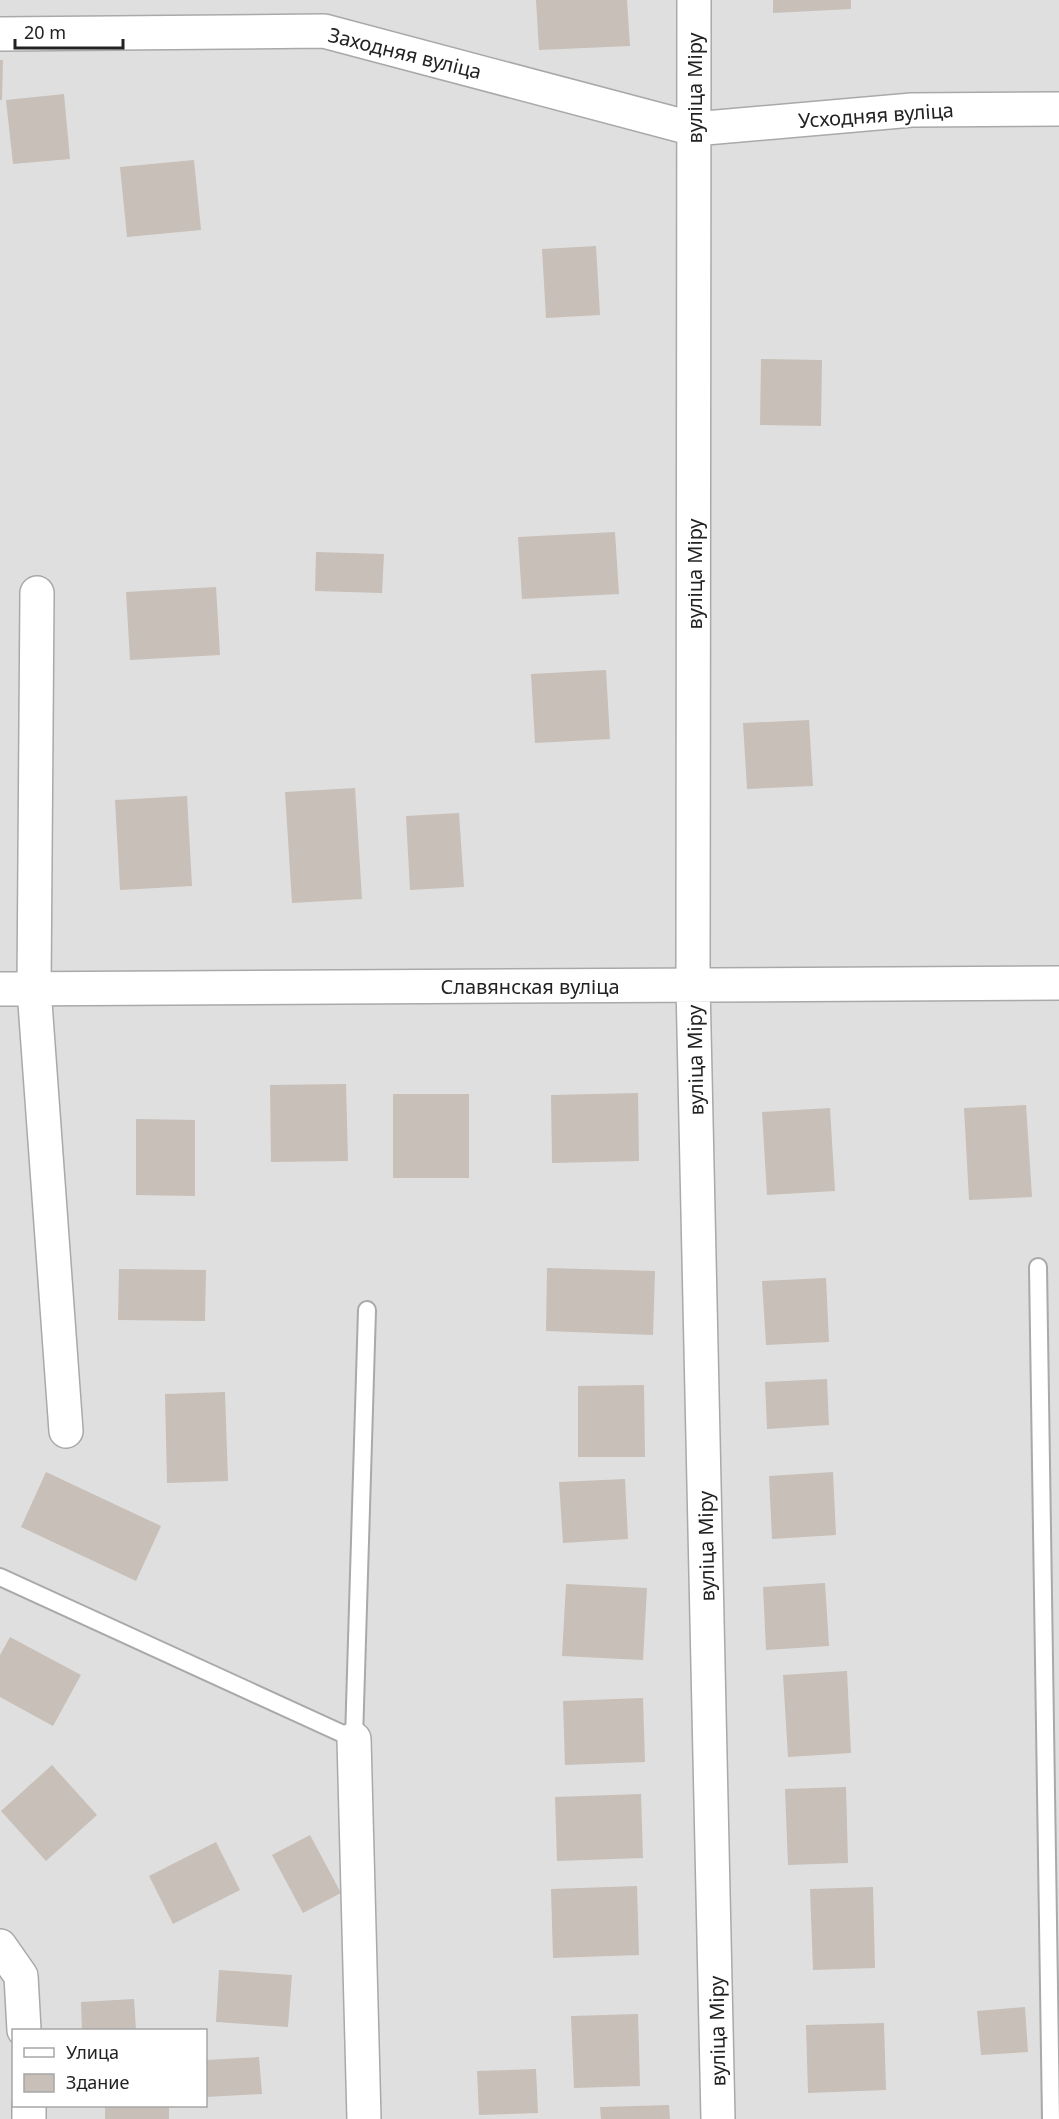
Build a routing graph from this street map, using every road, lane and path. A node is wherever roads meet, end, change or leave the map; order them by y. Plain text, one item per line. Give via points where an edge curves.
1 (694, 0) edge
2 (0, 34) edge
3 (1059, 109) edge
4 (694, 129) junction
5 (37, 593) dead end
6 (1059, 982) edge
7 (693, 985) junction
8 (0, 989) edge
9 (34, 989) junction
10 (1038, 1268) dead end
11 (367, 1310) dead end
12 (66, 1431) dead end
13 (0, 1577) edge
14 (354, 1739) junction
15 (0, 1946) edge
16 (24, 2029) edge
17 (364, 2119) edge
18 (718, 2119) edge
19 (1051, 2119) edge

1 - 4 street, вуліца Міру
2 - 4 street, Заходняя вуліца via 324,31
3 - 4 street, Усходняя вуліца via 912,110
4 - 7 street, вуліца Міру
5 - 9 street
6 - 7 street, Славянская вуліца
7 - 9 street, Славянская вуліца
7 - 18 street, вуліца Міру
8 - 9 street, Славянская вуліца
9 - 12 street
10 - 19 lane
11 - 14 lane
13 - 14 lane
14 - 17 street
15 - 16 street via 21,1976

